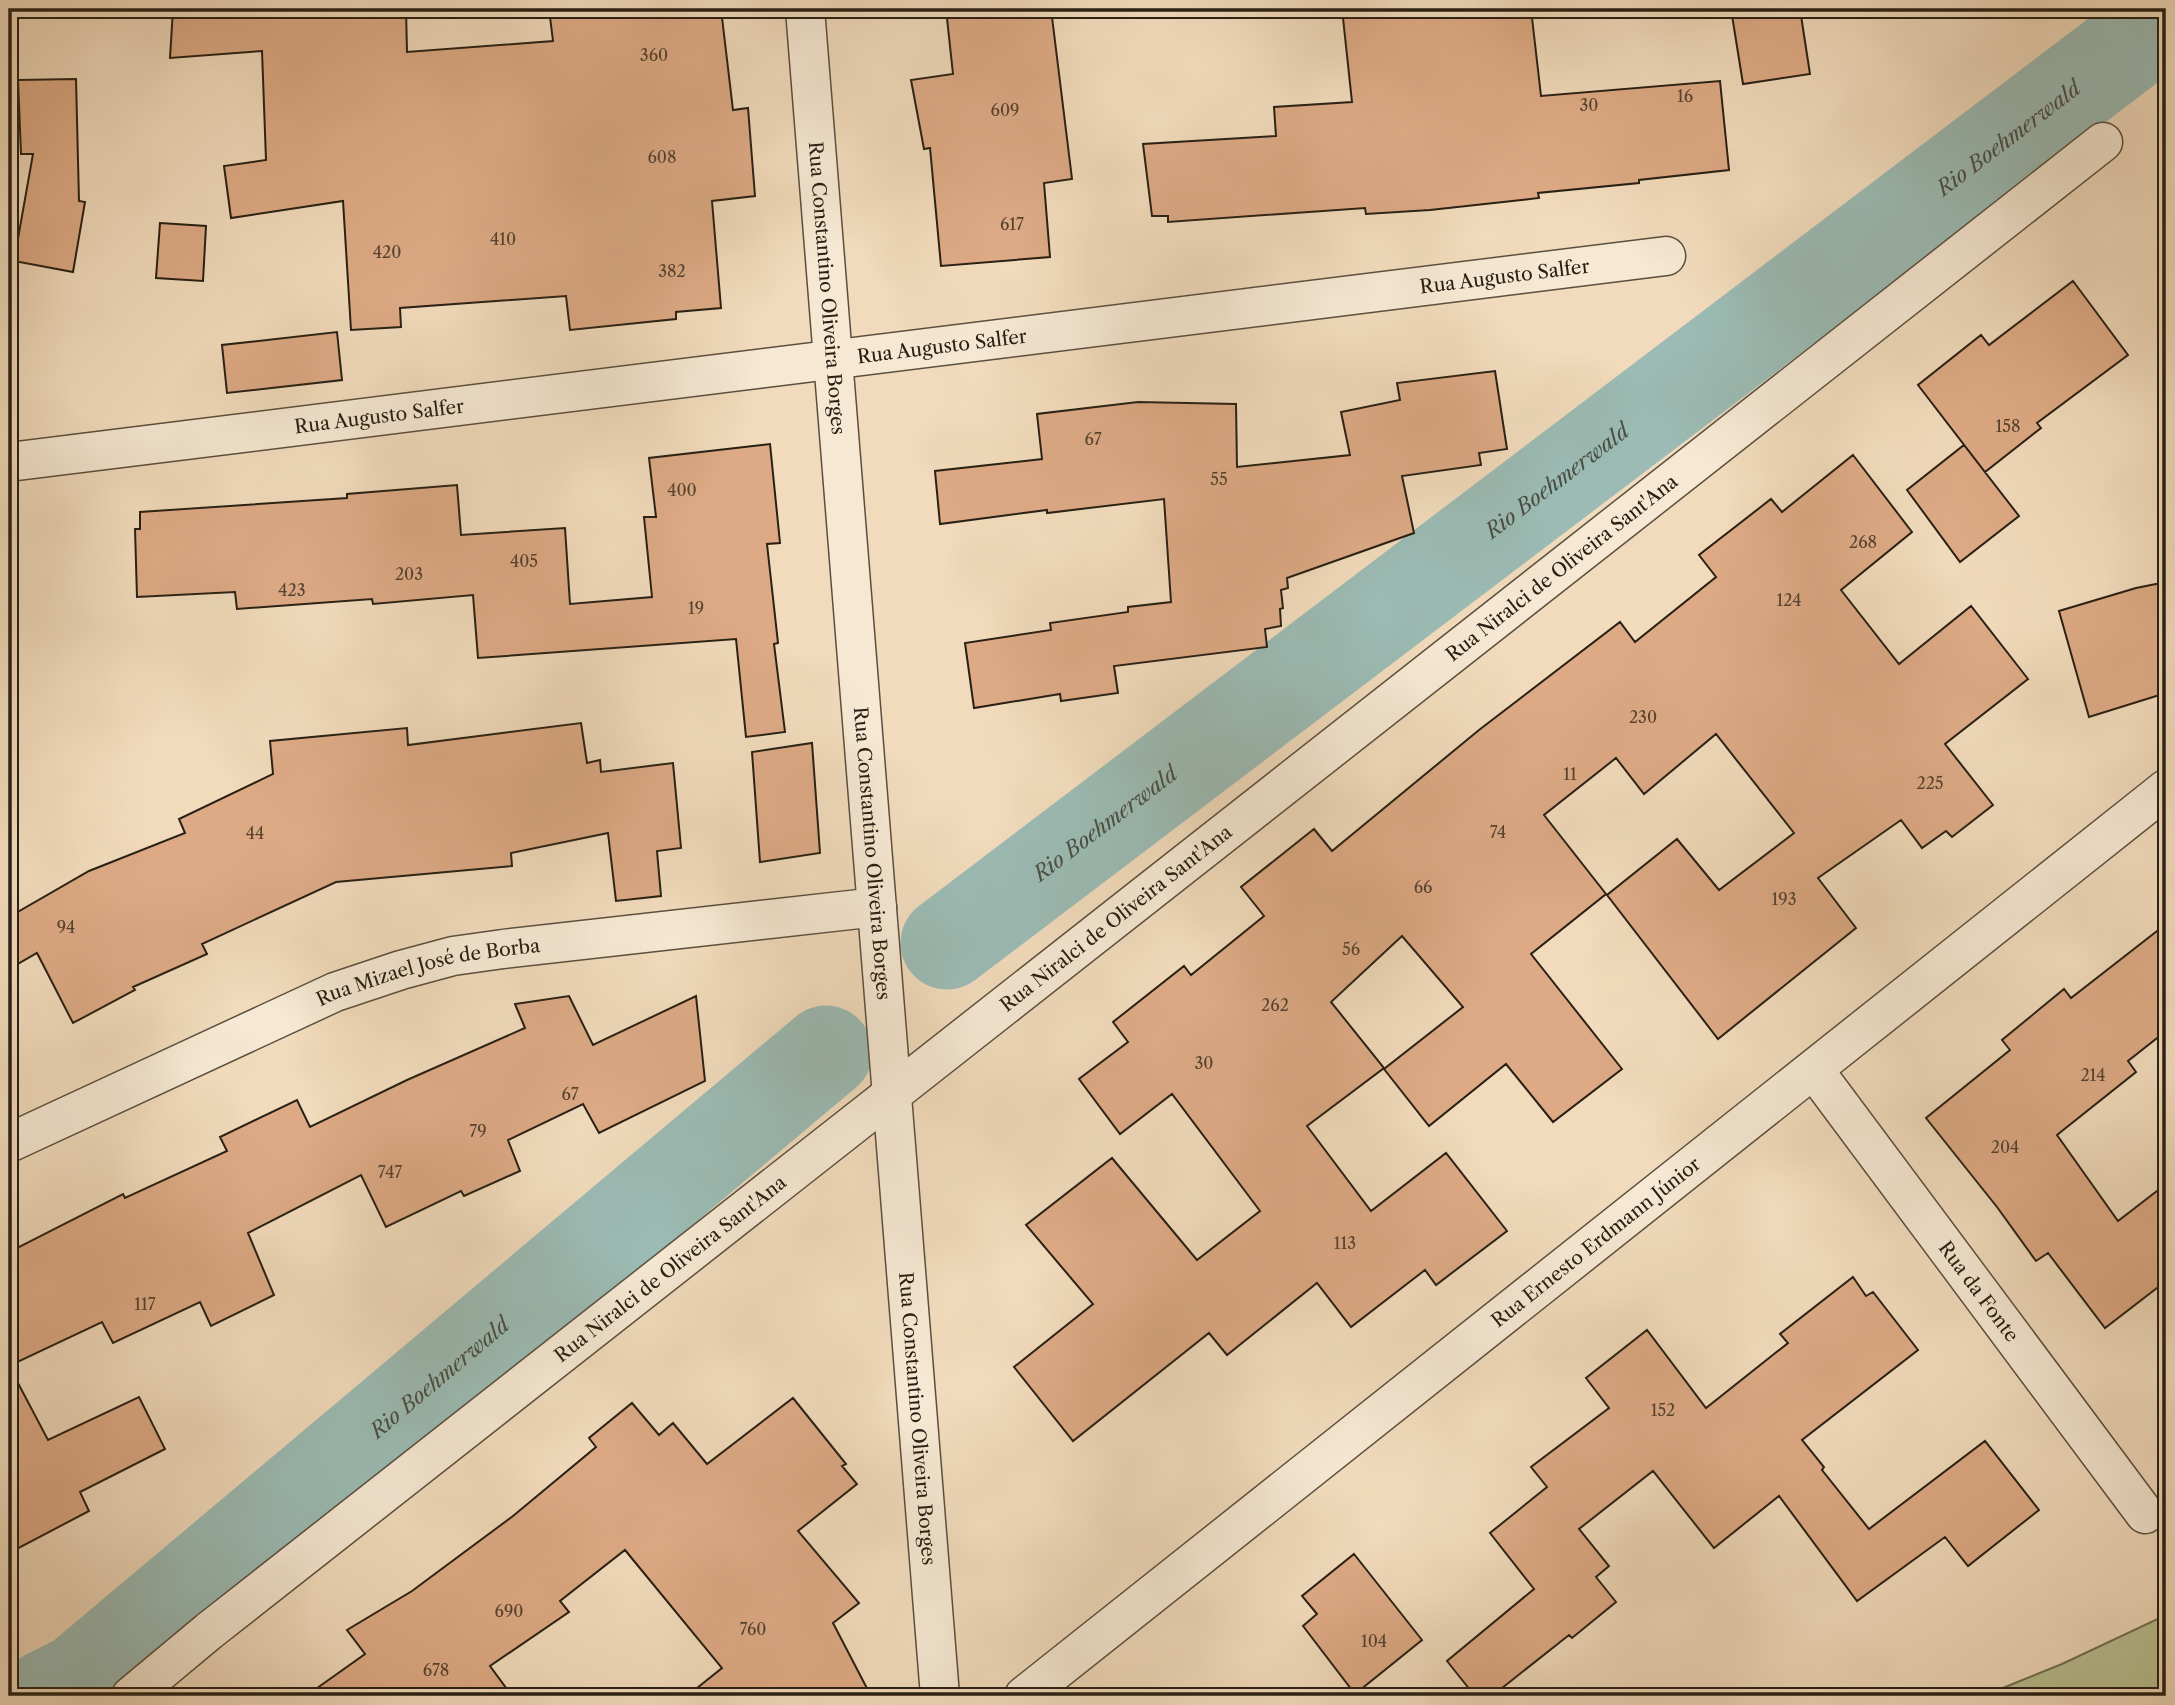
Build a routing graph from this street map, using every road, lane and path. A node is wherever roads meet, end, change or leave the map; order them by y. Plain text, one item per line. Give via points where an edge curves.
1 (805, 9) edge
2 (2103, 142) dead end
3 (1666, 256) dead end
4 (833, 360) junction
5 (9, 462) edge
6 (2166, 789) edge
7 (877, 907) junction
8 (1814, 1070) junction
9 (892, 1096) junction
10 (9, 1143) edge
11 (2144, 1514) dead end
12 (131, 1696) edge
13 (940, 1696) edge
14 (1024, 1696) edge

1 - 4 street, Rua Constantino Oliveira Borges
2 - 9 street, Rua Niralci de Oliveira Sant'Ana
3 - 4 street, Rua Augusto Salfer
4 - 5 street, Rua Augusto Salfer
4 - 7 street, Rua Constantino Oliveira Borges
6 - 8 street, Rua Ernesto Erdmann Júnior
7 - 9 street, Rua Constantino Oliveira Borges
7 - 10 street, Rua Mizael José de Borba via 503,948 401,970 335,992
8 - 11 street, Rua da Fonte
8 - 14 street, Rua Ernesto Erdmann Júnior
9 - 12 street, Rua Niralci de Oliveira Sant'Ana
9 - 13 street, Rua Constantino Oliveira Borges

